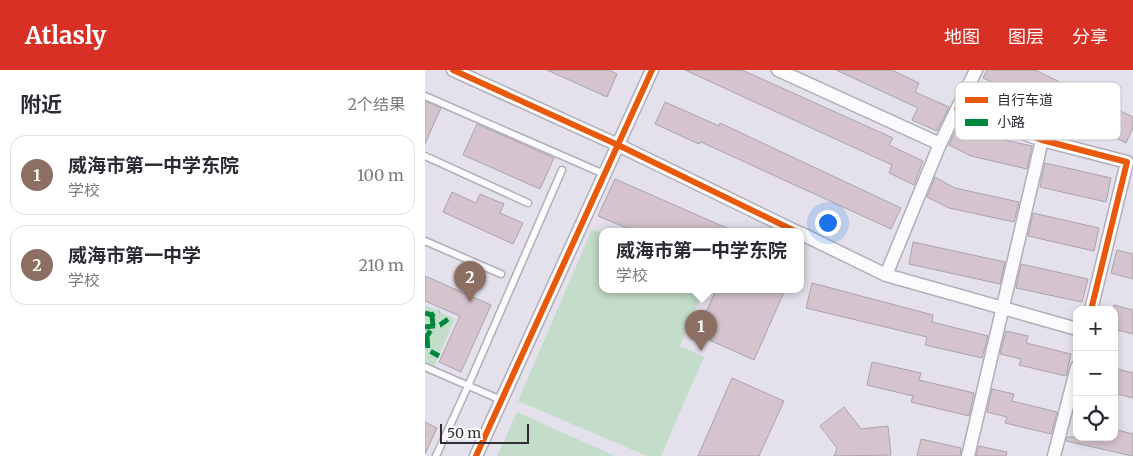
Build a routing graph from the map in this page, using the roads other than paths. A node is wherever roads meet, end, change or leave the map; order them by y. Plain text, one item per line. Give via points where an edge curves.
1 (453, 70) edge
2 (652, 70) edge
3 (778, 70) edge
4 (976, 70) edge
5 (970, 82) edge
6 (425, 96) edge
7 (955, 113) edge
8 (1042, 140) joint
9 (940, 144) junction
10 (618, 145) junction
11 (425, 156) edge
12 (562, 170) dead end
13 (604, 174) junction
14 (528, 203) dead end
15 (789, 228) edge
16 (804, 235) edge
17 (425, 241) edge
18 (501, 274) dead end
19 (886, 275) junction
20 (1092, 306) edge
21 (1001, 308) junction
22 (1073, 328) edge
23 (425, 367) edge
24 (1073, 382) edge
25 (469, 386) junction
26 (501, 400) junction
27 (436, 456) edge
28 (476, 456) edge
29 (968, 456) edge
30 (1054, 456) edge

1 - 10 street
2 - 10 street
3 - 9 street
4 - 5 street
6 - 13 lane
7 - 9 street
8 - 20 street via 1127,162
8 - 21 street
9 - 19 street
10 - 13 street
10 - 15 street
11 - 14 lane
12 - 25 lane
13 - 26 street
16 - 19 street
17 - 18 lane
19 - 21 street
21 - 22 street
21 - 29 street
23 - 25 lane
24 - 30 street
25 - 26 lane
25 - 27 lane
26 - 28 street

